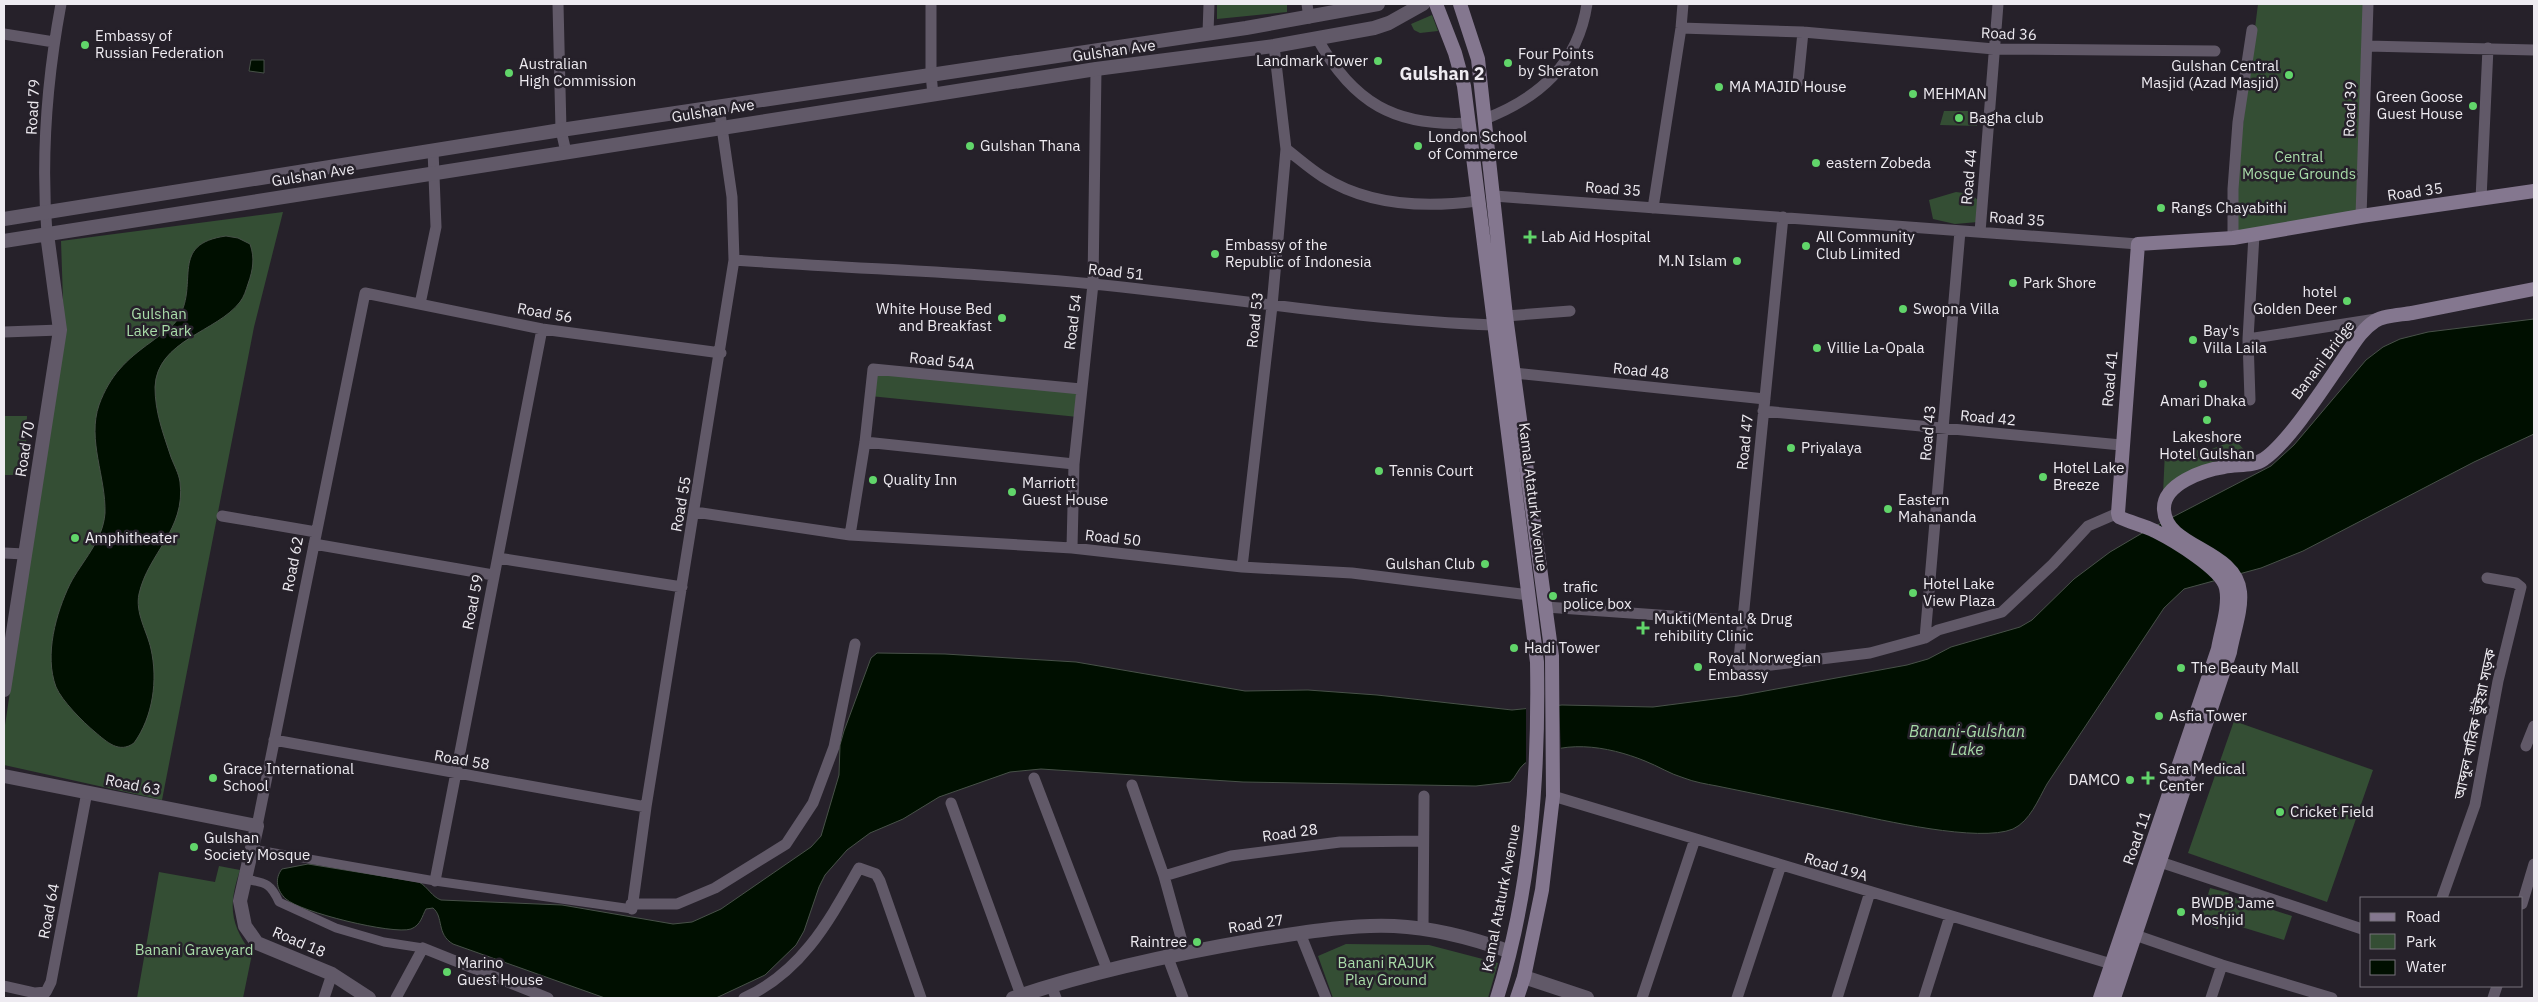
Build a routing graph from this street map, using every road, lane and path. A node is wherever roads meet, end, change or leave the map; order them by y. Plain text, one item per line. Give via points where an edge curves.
1 (61, 4) edge
2 (558, 4) edge
3 (931, 4) edge
4 (1209, 4) edge
5 (1307, 4) edge
6 (1378, 4) edge
7 (1423, 4) edge
8 (1436, 4) edge
9 (1460, 4) edge
10 (1587, 4) edge
11 (1682, 4) edge
12 (1998, 4) edge
13 (2368, 4) edge
14 (1308, 18) junction
15 (1681, 28) junction
16 (2252, 30) dead end
17 (1208, 32) junction
18 (1803, 32) junction
19 (4, 34) edge
20 (1317, 38) junction
21 (54, 42) junction
22 (1274, 46) junction
23 (2367, 46) junction
24 (2488, 48) junction
25 (1994, 49) junction
26 (2534, 50) edge
27 (2215, 51) dead end
28 (1096, 68) junction
29 (931, 74) junction
30 (1798, 82) dead end
31 (933, 95) junction
32 (719, 107) junction
33 (1485, 119) junction
34 (1469, 123) junction
35 (722, 126) junction
36 (561, 130) junction
37 (1286, 149) junction
38 (433, 150) junction
39 (566, 152) junction
40 (436, 172) junction
41 (2534, 191) edge
42 (1494, 196) junction
43 (2481, 199) junction
44 (1477, 200) junction
45 (1653, 208) junction
46 (45, 213) junction
47 (2362, 216) junction
48 (1782, 217) junction
49 (4, 219) edge
50 (1960, 231) junction
51 (1980, 232) junction
52 (47, 234) junction
53 (2254, 235) junction
54 (2233, 238) junction
55 (4, 241) edge
56 (2138, 244) junction
57 (734, 260) junction
58 (1093, 284) junction
59 (2534, 289) edge
60 (365, 293) joint
61 (420, 304) junction
62 (1272, 306) junction
63 (1570, 311) dead end
64 (1506, 316) junction
65 (2376, 319) junction
66 (1493, 325) junction
67 (542, 329) junction
68 (60, 330) junction
69 (4, 332) edge
70 (2248, 339) junction
71 (721, 353) junction
72 (1514, 373) junction
73 (1081, 389) junction
74 (2250, 400) dead end
75 (1764, 405) junction
76 (1943, 428) junction
77 (865, 442) junction
78 (2121, 445) junction
79 (1074, 464) junction
80 (695, 512) junction
81 (2118, 515) junction
82 (222, 516) dead end
83 (850, 535) junction
84 (315, 538) junction
85 (1072, 548) junction
86 (4, 553) edge
87 (25, 554) junction
88 (498, 558) junction
89 (1242, 567) junction
90 (494, 575) junction
91 (2487, 578) dead end
92 (682, 587) junction
93 (1529, 600) junction
94 (2233, 601) junction
95 (1546, 607) junction
96 (1743, 621) junction
97 (1925, 638) junction
98 (7, 644) edge
99 (855, 644) dead end
100 (4, 690) edge
101 (1544, 693) junction
102 (2534, 726) edge
103 (274, 740) junction
104 (2526, 746) dead end
105 (455, 774) junction
106 (4, 776) edge
107 (1034, 778) dead end
108 (1132, 785) dead end
109 (88, 792) junction
110 (1424, 796) dead end
111 (1553, 796) junction
112 (952, 802) dead end
113 (646, 807) junction
114 (256, 826) junction
115 (1695, 839) junction
116 (1423, 841) junction
117 (253, 845) junction
118 (2153, 860) junction
119 (2534, 864) edge
120 (1781, 866) junction
121 (1164, 876) junction
122 (245, 879) junction
123 (435, 881) junction
124 (1870, 892) junction
125 (2442, 897) edge
126 (2523, 901) edge
127 (632, 907) junction
128 (1950, 916) junction
129 (2360, 928) edge
130 (1423, 929) junction
131 (1300, 933) junction
132 (2135, 935) junction
133 (423, 948) junction
134 (1508, 951) junction
135 (1185, 952) junction
136 (1167, 955) junction
137 (1528, 958) junction
138 (2222, 965) junction
139 (2118, 966) junction
140 (1106, 969) junction
141 (332, 974) junction
142 (1524, 977) junction
143 (4, 986) edge
144 (1053, 992) edge
145 (2309, 994) edge
146 (1017, 997) edge
147 (324, 998) edge
148 (369, 998) edge
149 (396, 998) edge
150 (548, 998) edge
151 (744, 998) edge
152 (921, 998) edge
153 (1183, 998) edge
154 (1326, 998) edge
155 (1497, 998) edge
156 (1517, 998) edge
157 (1587, 998) edge
158 (1642, 998) edge
159 (1736, 998) edge
160 (1836, 998) edge
161 (1924, 998) edge
162 (2100, 998) edge
163 (2114, 998) edge
164 (2211, 998) edge
165 (2332, 998) edge

1 - 21 street, Road 79
2 - 36 street
3 - 29 street
4 - 17 street
5 - 14 street
6 - 14 street, Gulshan Ave
7 - 20 street, Gulshan Ave via 1374,28
8 - 34 main road, Kamal Ataturk Avenue via 1460,67
9 - 33 main road, Kamal Ataturk Avenue via 1476,47
10 - 33 street via 1580,32 1558,70 1526,101
11 - 15 street
12 - 25 street, Road 44
13 - 23 street, Road 39
14 - 17 street, Gulshan Ave
15 - 18 street, Road 36
15 - 45 street
16 - 54 street via 2238,122
17 - 29 street, Gulshan Ave
18 - 25 street, Road 36
18 - 30 street
19 - 21 street
20 - 22 street, Gulshan Ave
20 - 34 street via 1346,80 1375,105 1412,120
21 - 46 street, Road 79 via 48,96
22 - 28 street, Gulshan Ave
22 - 37 street, Road 53
23 - 24 street
23 - 47 street, Road 39
24 - 26 street
24 - 43 street
25 - 27 street, Road 36
25 - 51 street, Road 44
28 - 31 street, Gulshan Ave
28 - 58 street, Road 54
29 - 31 street
29 - 32 street, Gulshan Ave
31 - 35 street, Gulshan Ave
32 - 35 street, Road 55
32 - 36 street, Gulshan Ave
33 - 42 main road, Kamal Ataturk Avenue
34 - 44 main road, Kamal Ataturk Avenue
35 - 39 street, Gulshan Ave
35 - 57 street, Road 55 via 732,197
36 - 38 street, Gulshan Ave
36 - 39 street
37 - 44 street via 1325,178 1377,198 1410,205 1443,206
37 - 62 street, Road 53
38 - 40 street
38 - 46 street, Gulshan Ave
39 - 40 street, Gulshan Ave
40 - 52 street, Gulshan Ave
40 - 61 street via 436,226
41 - 43 main road, Road 35
42 - 45 street, Road 35
42 - 64 main road, Kamal Ataturk Avenue
43 - 47 main road, Road 35
44 - 66 main road, Kamal Ataturk Avenue
45 - 48 street, Road 35
46 - 49 street, Gulshan Ave
46 - 52 street, Road 70
47 - 53 main road, Road 35
48 - 50 street, Road 35
48 - 75 street, Road 47
50 - 51 street, Road 35
50 - 76 street, Road 43
51 - 56 street, Road 35
52 - 55 street, Gulshan Ave
52 - 68 street, Road 70
53 - 54 main road, Road 35
53 - 70 street
54 - 56 main road, Road 35
56 - 78 main road, Road 41
57 - 58 street, Road 51
57 - 71 street, Road 55
58 - 62 street, Road 51
58 - 73 street, Road 54
59 - 65 main road, Banani Bridge
60 - 61 street, Road 56
60 - 84 street, Road 62
61 - 67 street, Road 56
62 - 66 street, Road 51 via 1439,323
62 - 89 street, Road 53
63 - 64 street
64 - 72 main road, Kamal Ataturk Avenue
65 - 70 street
65 - 94 main road, Banani Bridge via 2356,339 2294,427 2268,456 2259,462 2202,473 2176,488 2166,500 2163,509 2178,534 2218,559 2234,574 2240,591
66 - 93 main road, Kamal Ataturk Avenue
67 - 71 street, Road 56
67 - 88 street, Road 59
68 - 69 street
68 - 87 street, Road 70
70 - 74 street
71 - 80 street, Road 55
72 - 75 street, Road 48
72 - 95 main road, Kamal Ataturk Avenue
73 - 77 street, Road 54A via 873,369
73 - 79 street, Road 54
75 - 76 street, Road 42
75 - 96 street, Road 47
76 - 78 street, Road 42
76 - 97 street, Road 43
77 - 79 street
77 - 83 street, Road 54A
78 - 81 main road, Road 41
79 - 85 street, Road 54
80 - 83 street, Road 50
80 - 92 street, Road 55
81 - 94 main road via 2162,535 2218,573
81 - 97 street via 2088,526 2002,612 1938,630
82 - 84 street
83 - 85 street, Road 50
84 - 90 street
84 - 103 street, Road 62
85 - 89 street, Road 50
86 - 87 street
87 - 98 street, Road 70
88 - 90 street, Road 59
88 - 92 street
89 - 93 street, Road 50 via 1352,573
90 - 105 street, Road 59
91 - 125 street, আব্দুল বারিক ভুঁইয়া সড়ক via 2516,583 2521,587 2498,681 2474,804
92 - 113 street, Road 55
93 - 95 main road
93 - 101 main road, Kamal Ataturk Avenue
94 - 118 main road, Road 11 via 2224,650
95 - 96 street
95 - 101 main road, Kamal Ataturk Avenue via 1552,656
96 - 97 street, Road 47 via 1738,669 1870,653
98 - 100 street, Road 70
99 - 127 street via 834,747 813,804 786,844 715,888 677,904
101 - 111 main road, Kamal Ataturk Avenue via 1553,757
101 - 134 main road, Kamal Ataturk Avenue via 1525,873
102 - 104 street
103 - 105 street, Road 58
103 - 114 street, Road 62
105 - 113 street, Road 58
105 - 123 street, Road 59
106 - 109 street, Road 63
107 - 140 street
108 - 121 street
109 - 114 street, Road 63
109 - 143 street, Road 64 via 51,982 46,992 34,993
110 - 116 street
111 - 115 street, Road 19A
111 - 137 main road, Kamal Ataturk Avenue via 1542,890
112 - 146 street
113 - 127 street, Road 55
114 - 117 street, Road 62
115 - 120 street, Road 19A
115 - 158 street
116 - 121 street, Road 28 via 1331,843 1231,856
116 - 130 street
117 - 122 street, Road 18
117 - 123 street
118 - 129 street
118 - 132 main road, Road 11
118 - 139 main road, Road 11
119 - 126 street
120 - 124 street, Road 19A
120 - 159 street
121 - 135 street
122 - 133 street via 264,882 271,887 279,902 336,928 384,942
122 - 141 street, Road 18 via 240,901 245,926 257,942
123 - 127 street
124 - 128 street, Road 19A
124 - 160 street
128 - 139 street, Road 19A
128 - 161 street
130 - 131 street, Road 27 via 1393,926
130 - 134 street, Road 27 via 1476,940
131 - 135 street, Road 27
131 - 154 street
132 - 138 street
132 - 139 main road, Road 11
133 - 149 street
133 - 150 street
134 - 137 main road
134 - 155 main road, Kamal Ataturk Avenue
135 - 136 street, Road 27
136 - 140 street, Road 27
136 - 153 street
137 - 142 main road, Kamal Ataturk Avenue
138 - 145 street
138 - 164 street
139 - 162 main road, Road 11
139 - 163 main road, Road 11
140 - 144 street, Road 27
141 - 147 street
141 - 148 street, Road 18
142 - 156 main road, Kamal Ataturk Avenue
142 - 157 street
144 - 146 street, Road 27
145 - 165 street
151 - 152 street via 779,979 825,929 859,868 876,874 880,880

